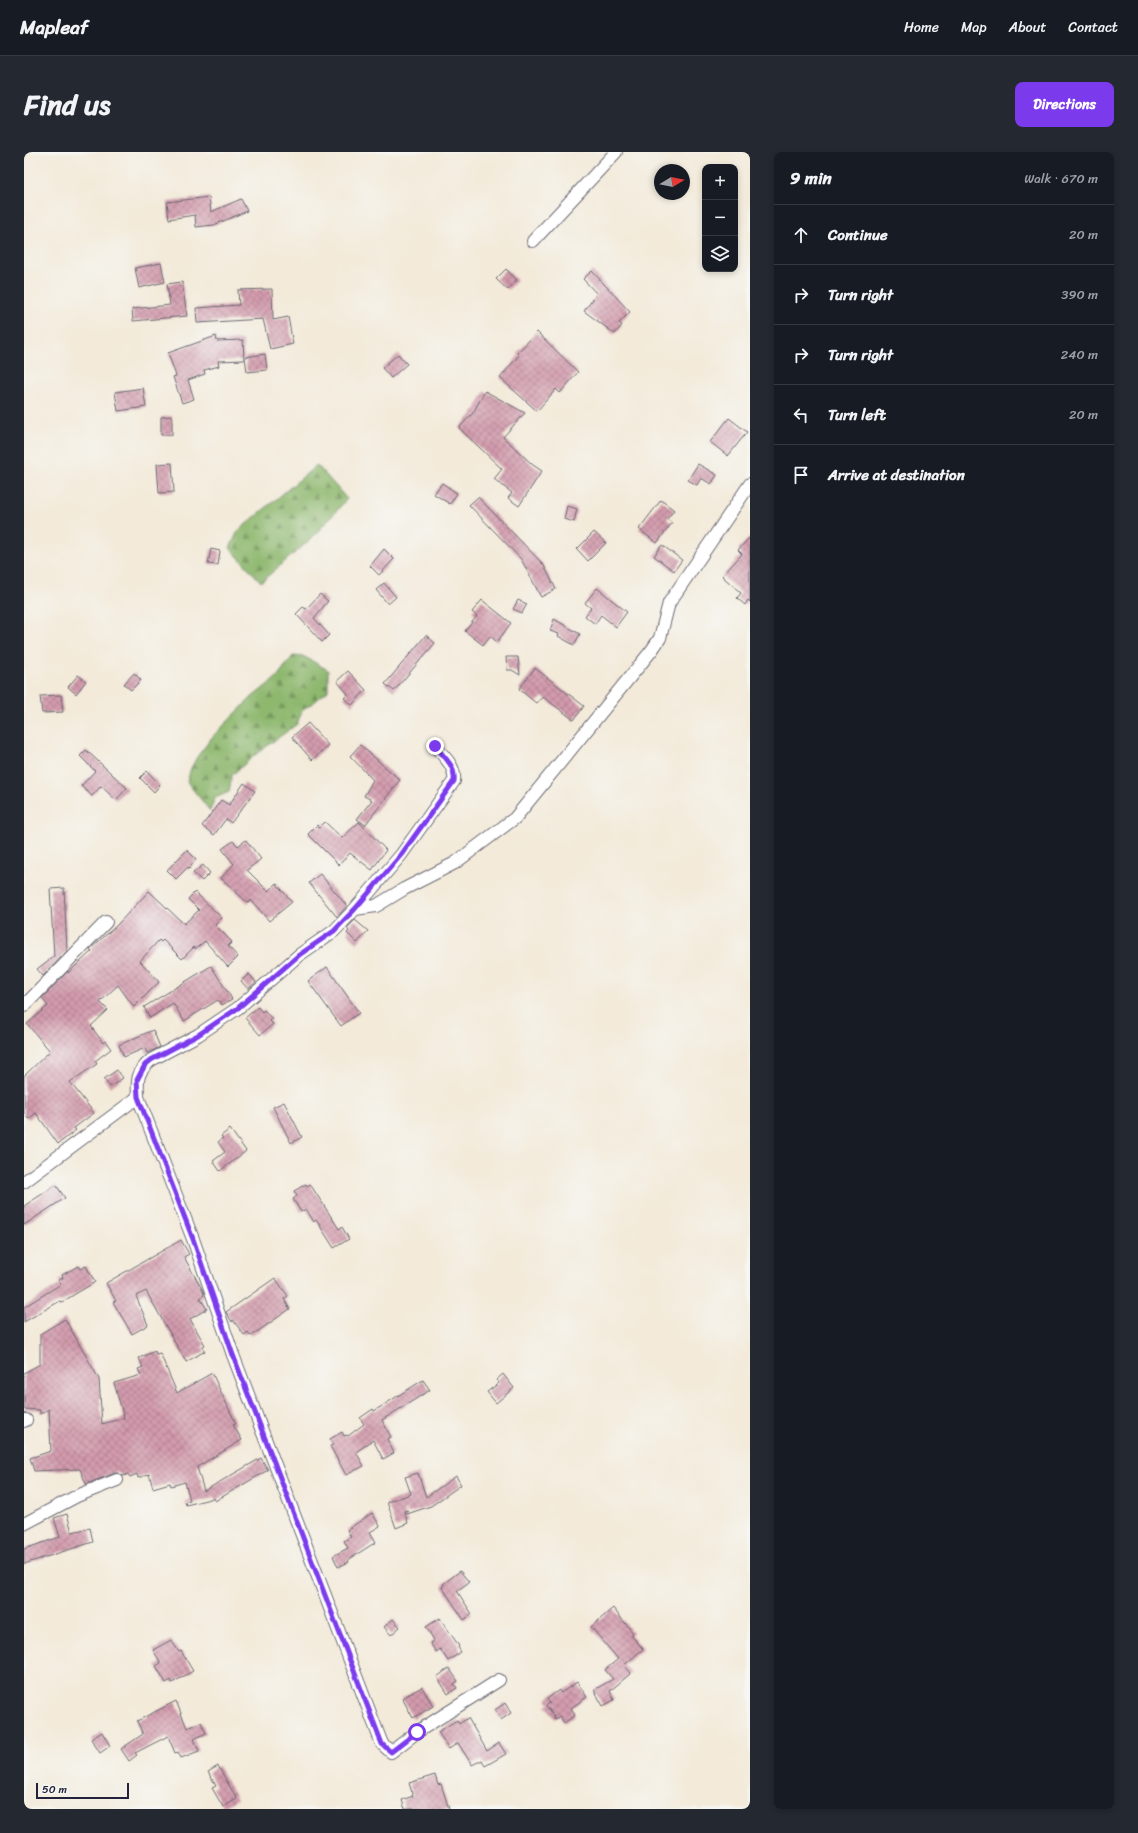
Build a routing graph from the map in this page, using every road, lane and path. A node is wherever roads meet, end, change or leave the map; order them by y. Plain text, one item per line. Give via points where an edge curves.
1 (616, 152) edge
2 (533, 241) dead end
3 (750, 484) edge
4 (435, 746) dead end
5 (355, 909) junction
6 (106, 922) dead end
7 (24, 1006) edge
8 (138, 1097) junction
9 (24, 1182) edge
10 (117, 1480) dead end
11 (24, 1524) edge
12 (499, 1680) dead end

1 - 2 street
3 - 5 street via 669,603 660,638 652,650 515,818 454,863 404,888 376,906
4 - 5 street via 453,767 454,781 401,855
5 - 8 street via 334,931 299,955 238,1008 198,1035 145,1065 137,1080
6 - 7 street
8 - 9 street
8 - 12 street via 193,1239 233,1355 382,1744 391,1752 417,1732
10 - 11 street via 77,1496

